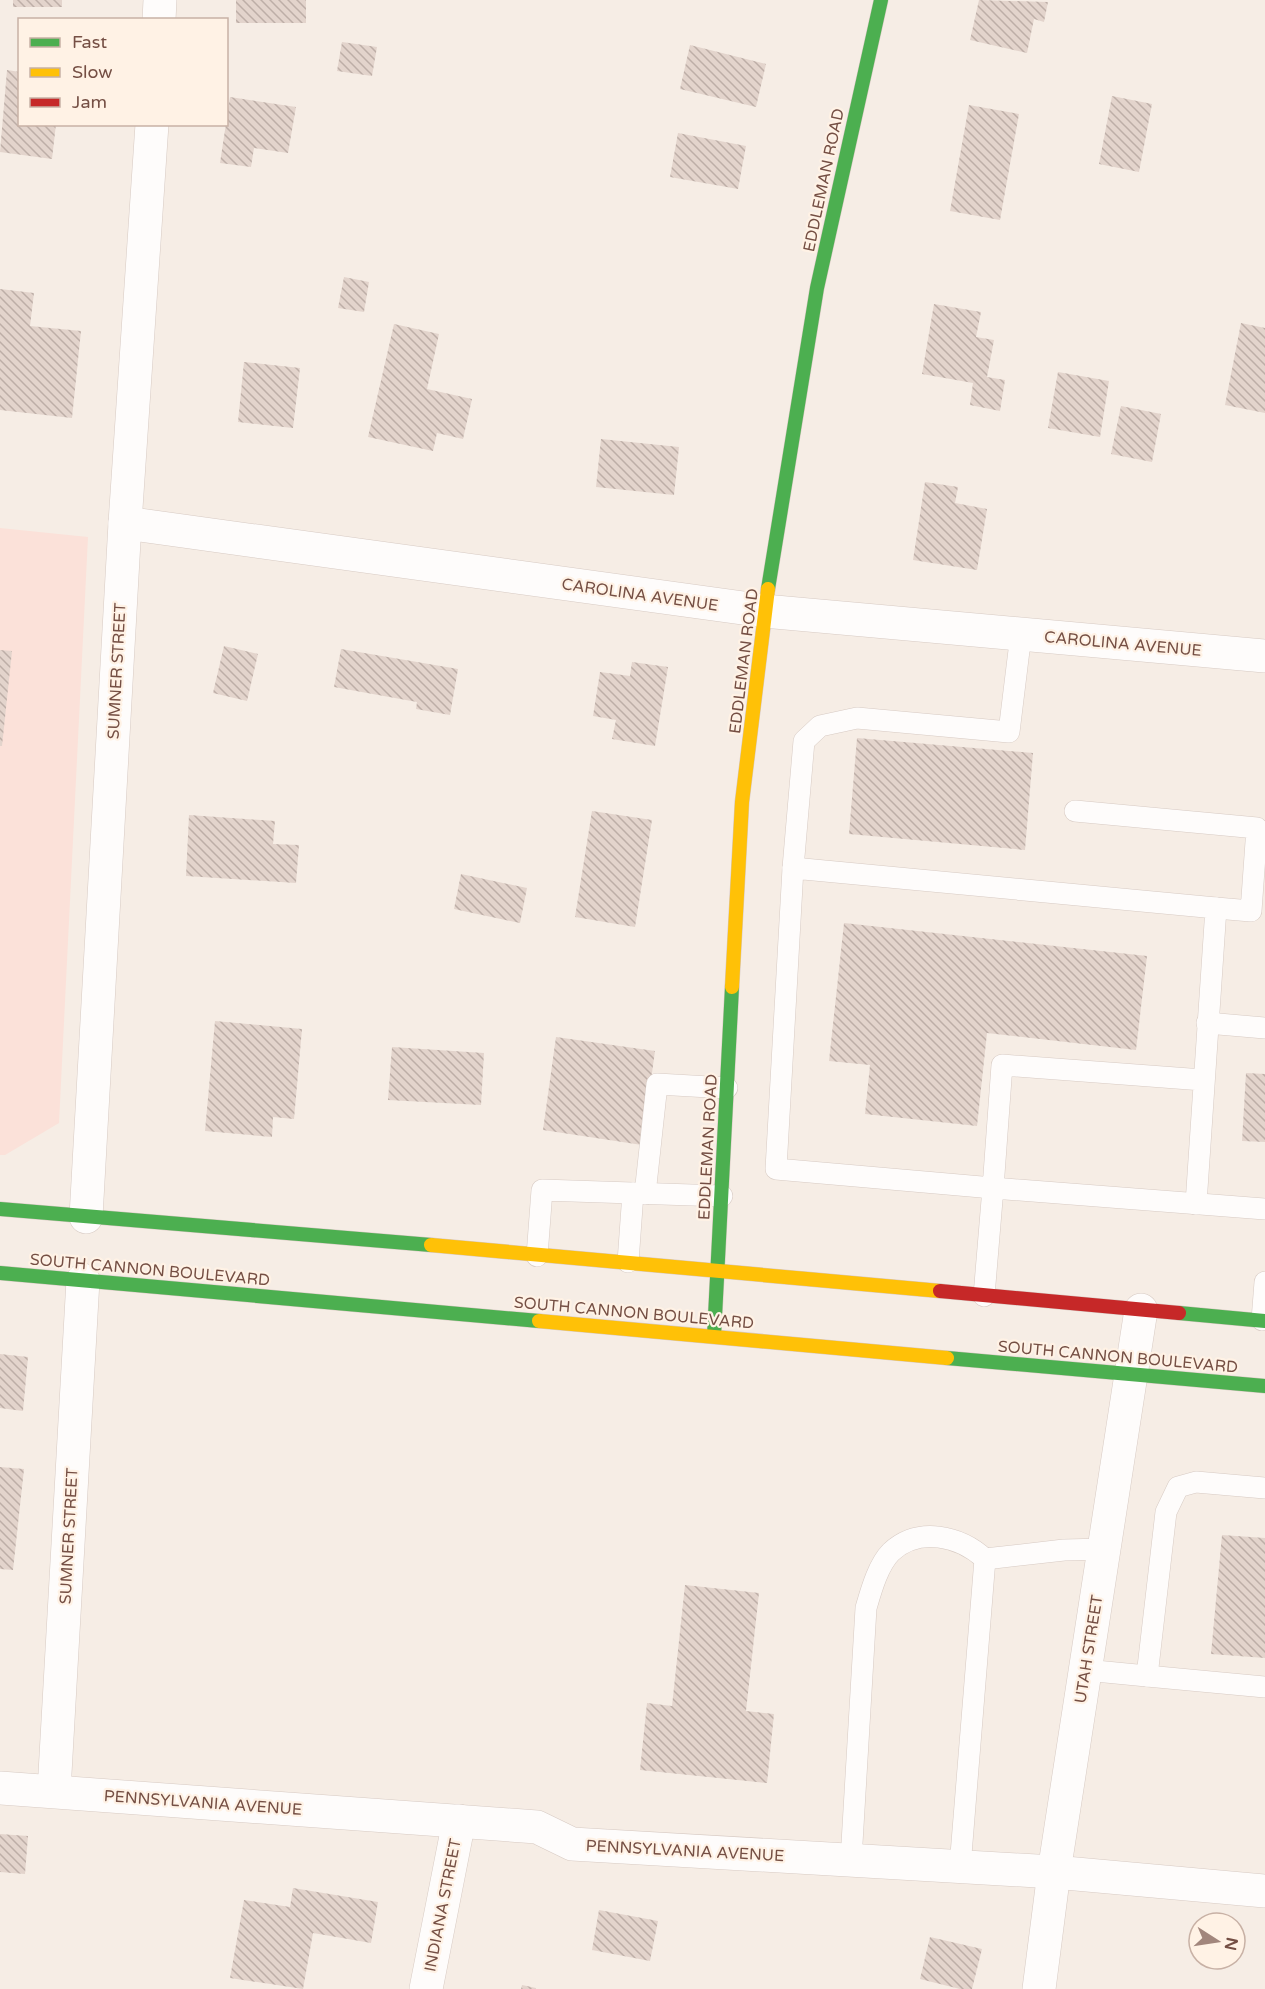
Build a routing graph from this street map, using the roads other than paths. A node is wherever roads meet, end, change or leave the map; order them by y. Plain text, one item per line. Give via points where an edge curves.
1 (160, 0) edge
2 (881, 0) edge
3 (159, 18) edge
4 (152, 126) edge
5 (124, 523) junction
6 (765, 611) junction
7 (1021, 634) junction
8 (1265, 656) edge
9 (1075, 811) dead end
10 (793, 868) junction
11 (1216, 908) junction
12 (1207, 1023) junction
13 (1265, 1028) edge
14 (1203, 1080) junction
15 (727, 1088) junction
16 (993, 1188) junction
17 (639, 1193) junction
18 (722, 1196) junction
19 (1196, 1204) junction
20 (0, 1209) edge
21 (1265, 1209) edge
22 (86, 1217) junction
23 (537, 1256) junction
24 (628, 1262) junction
25 (717, 1272) junction
26 (0, 1273) edge
27 (83, 1280) junction
28 (1265, 1282) edge
29 (984, 1296) junction
30 (1141, 1310) junction
31 (1263, 1321) edge
32 (714, 1336) junction
33 (1131, 1374) junction
34 (1265, 1386) edge
35 (1265, 1488) edge
36 (1104, 1549) junction
37 (985, 1559) junction
38 (1085, 1670) junction
39 (1147, 1677) junction
40 (1265, 1687) edge
41 (0, 1788) edge
42 (54, 1791) junction
43 (459, 1821) junction
44 (851, 1860) junction
45 (960, 1867) junction
46 (1054, 1872) junction
47 (1265, 1891) edge
48 (426, 1989) edge
49 (1039, 1989) edge

1 - 3 street
2 - 6 main road, EDDLEMAN ROAD via 817,288
4 - 5 street, SUMNER STREET
5 - 6 street, CAROLINA AVENUE
5 - 22 street, SUMNER STREET
6 - 7 street, CAROLINA AVENUE
6 - 15 main road, EDDLEMAN ROAD via 742,802
7 - 8 street, CAROLINA AVENUE
7 - 10 lane via 1009,732 857,718 820,726 804,741
9 - 11 lane via 1257,828 1251,911
10 - 11 lane
10 - 16 lane via 776,1169
11 - 12 lane
12 - 13 lane
12 - 14 lane
14 - 16 lane via 1002,1065
14 - 19 lane
15 - 17 lane via 657,1084
15 - 18 main road, EDDLEMAN ROAD
16 - 19 lane
16 - 29 lane
17 - 18 lane
17 - 23 lane via 542,1190
17 - 24 lane
18 - 25 main road, EDDLEMAN ROAD
19 - 21 lane
20 - 22 main road
22 - 23 main road
23 - 24 main road
24 - 25 main road
25 - 29 main road
25 - 32 main road, EDDLEMAN ROAD
26 - 27 main road, SOUTH CANNON BOULEVARD
27 - 32 main road, SOUTH CANNON BOULEVARD
27 - 42 street, SUMNER STREET
28 - 31 lane
29 - 30 main road
30 - 31 main road
30 - 33 street, UTAH STREET
32 - 33 main road, SOUTH CANNON BOULEVARD
33 - 34 main road, SOUTH CANNON BOULEVARD
33 - 36 street, UTAH STREET
35 - 39 lane via 1196,1482 1178,1487 1166,1512
36 - 37 lane
36 - 38 street, UTAH STREET
37 - 44 lane via 969,1545 949,1538 920,1537 891,1552 872,1586 866,1608
37 - 45 lane
38 - 39 lane
38 - 46 street, UTAH STREET
39 - 40 lane
41 - 42 street, PENNSYLVANIA AVENUE
42 - 43 street, PENNSYLVANIA AVENUE
43 - 44 street, PENNSYLVANIA AVENUE via 537,1827 572,1844
43 - 48 street, INDIANA STREET
44 - 45 street, PENNSYLVANIA AVENUE
45 - 46 street, PENNSYLVANIA AVENUE
46 - 47 street, PENNSYLVANIA AVENUE
46 - 49 street, UTAH STREET

